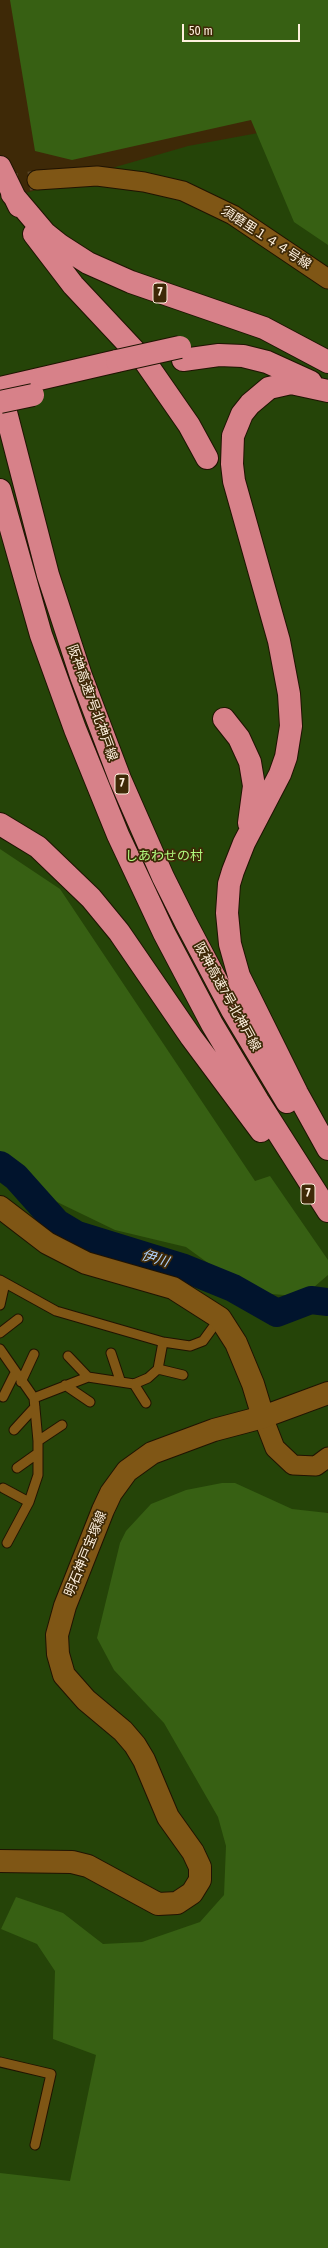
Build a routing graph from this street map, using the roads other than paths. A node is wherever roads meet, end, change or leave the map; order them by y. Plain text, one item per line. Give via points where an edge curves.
1 (0, 167) edge
2 (37, 180) tunnel mouth
3 (12, 194) junction
4 (328, 279) edge
5 (182, 354) junction
6 (328, 362) edge
7 (328, 365) edge
8 (31, 388) junction
9 (0, 389) edge
10 (328, 390) edge
11 (0, 402) edge
12 (207, 458) dead end
13 (0, 490) edge
14 (224, 719) dead end
15 (0, 813) edge
16 (0, 824) edge
17 (25, 838) junction
18 (244, 843) junction
19 (324, 1151) edge
20 (292, 1165) junction
21 (0, 1207) edge
22 (328, 1211) edge
23 (328, 1220) edge
24 (2, 1281) edge
25 (0, 1305) edge
26 (220, 1318) junction
27 (18, 1319) dead end
28 (0, 1333) edge
29 (163, 1342) junction
30 (0, 1349) edge
31 (112, 1353) dead end
32 (34, 1354) dead end
33 (68, 1356) dead end
34 (158, 1369) junction
35 (15, 1373) junction
36 (183, 1375) dead end
37 (88, 1377) junction
38 (120, 1380) junction
39 (21, 1382) junction
40 (134, 1384) junction
41 (65, 1385) junction
42 (328, 1393) edge
43 (3, 1398) dead end
44 (90, 1402) dead end
45 (34, 1403) junction
46 (146, 1403) dead end
47 (263, 1417) junction
48 (62, 1425) dead end
49 (14, 1430) dead end
50 (38, 1441) junction
51 (38, 1453) junction
52 (328, 1457) edge
53 (17, 1468) dead end
54 (3, 1488) dead end
55 (29, 1502) junction
56 (8, 1543) dead end
57 (0, 1861) edge
58 (0, 2062) edge
59 (35, 2144) dead end

1 - 3 highway, 7
2 - 4 street, 須磨里１４４号線 via 97,176 144,182 183,192 233,215
3 - 6 highway, 7 via 45,233 88,263 131,282 264,328
3 - 12 highway via 33,233 50,256 159,381 189,425
5 - 7 highway via 219,341 247,343
5 - 8 highway, 7
5 - 10 highway, 7 via 243,356 278,367
8 - 9 highway, 7
8 - 11 highway, 7, bridge
9 - 19 highway, 阪神高速7号北神戸線 / 7 via 28,506 50,583 81,676 120,779 164,877 210,969 272,1079
10 - 18 highway, 7 via 291,383 269,388 242,414 233,436 234,481 279,641 290,712 289,741 280,774
13 - 20 highway, 阪神高速7号北神戸線 / 7 via 55,676 118,835 164,933
14 - 18 highway via 246,750 253,774 253,800
15 - 17 highway
16 - 17 highway, 7
17 - 20 highway, 7 via 66,872 105,915 191,1037
18 - 19 highway, 7 via 228,890 230,944 239,976
20 - 22 highway, 阪神高速7号北神戸線 / 7
20 - 23 highway, 7
21 - 26 street via 47,1243 86,1263 174,1288
24 - 25 lane
24 - 29 lane via 56,1311
26 - 29 lane via 203,1341 190,1346
26 - 47 street via 236,1343
27 - 28 lane
29 - 34 lane
30 - 35 lane
31 - 38 lane
32 - 39 lane
33 - 37 lane
34 - 36 lane
34 - 40 lane via 148,1378
35 - 39 lane
35 - 43 lane
37 - 38 lane
37 - 41 lane
38 - 40 lane
39 - 45 lane
40 - 46 lane
41 - 44 lane
41 - 45 lane
42 - 47 street, 明石神戸宝塚線
45 - 49 lane
45 - 50 lane
47 - 52 street via 275,1448 294,1465 316,1466
47 - 57 street, 明石神戸宝塚線 via 214,1430 152,1453 127,1471 111,1493 103,1510 65,1606 57,1635 58,1654 64,1675 86,1700 123,1731 135,1745 168,1817 193,1852 200,1867 200,1880 192,1893 177,1903 158,1904 88,1866 72,1862
48 - 50 lane
50 - 51 lane
51 - 53 lane
51 - 55 lane via 38,1475
54 - 55 lane
55 - 56 lane
58 - 59 lane via 51,2074

